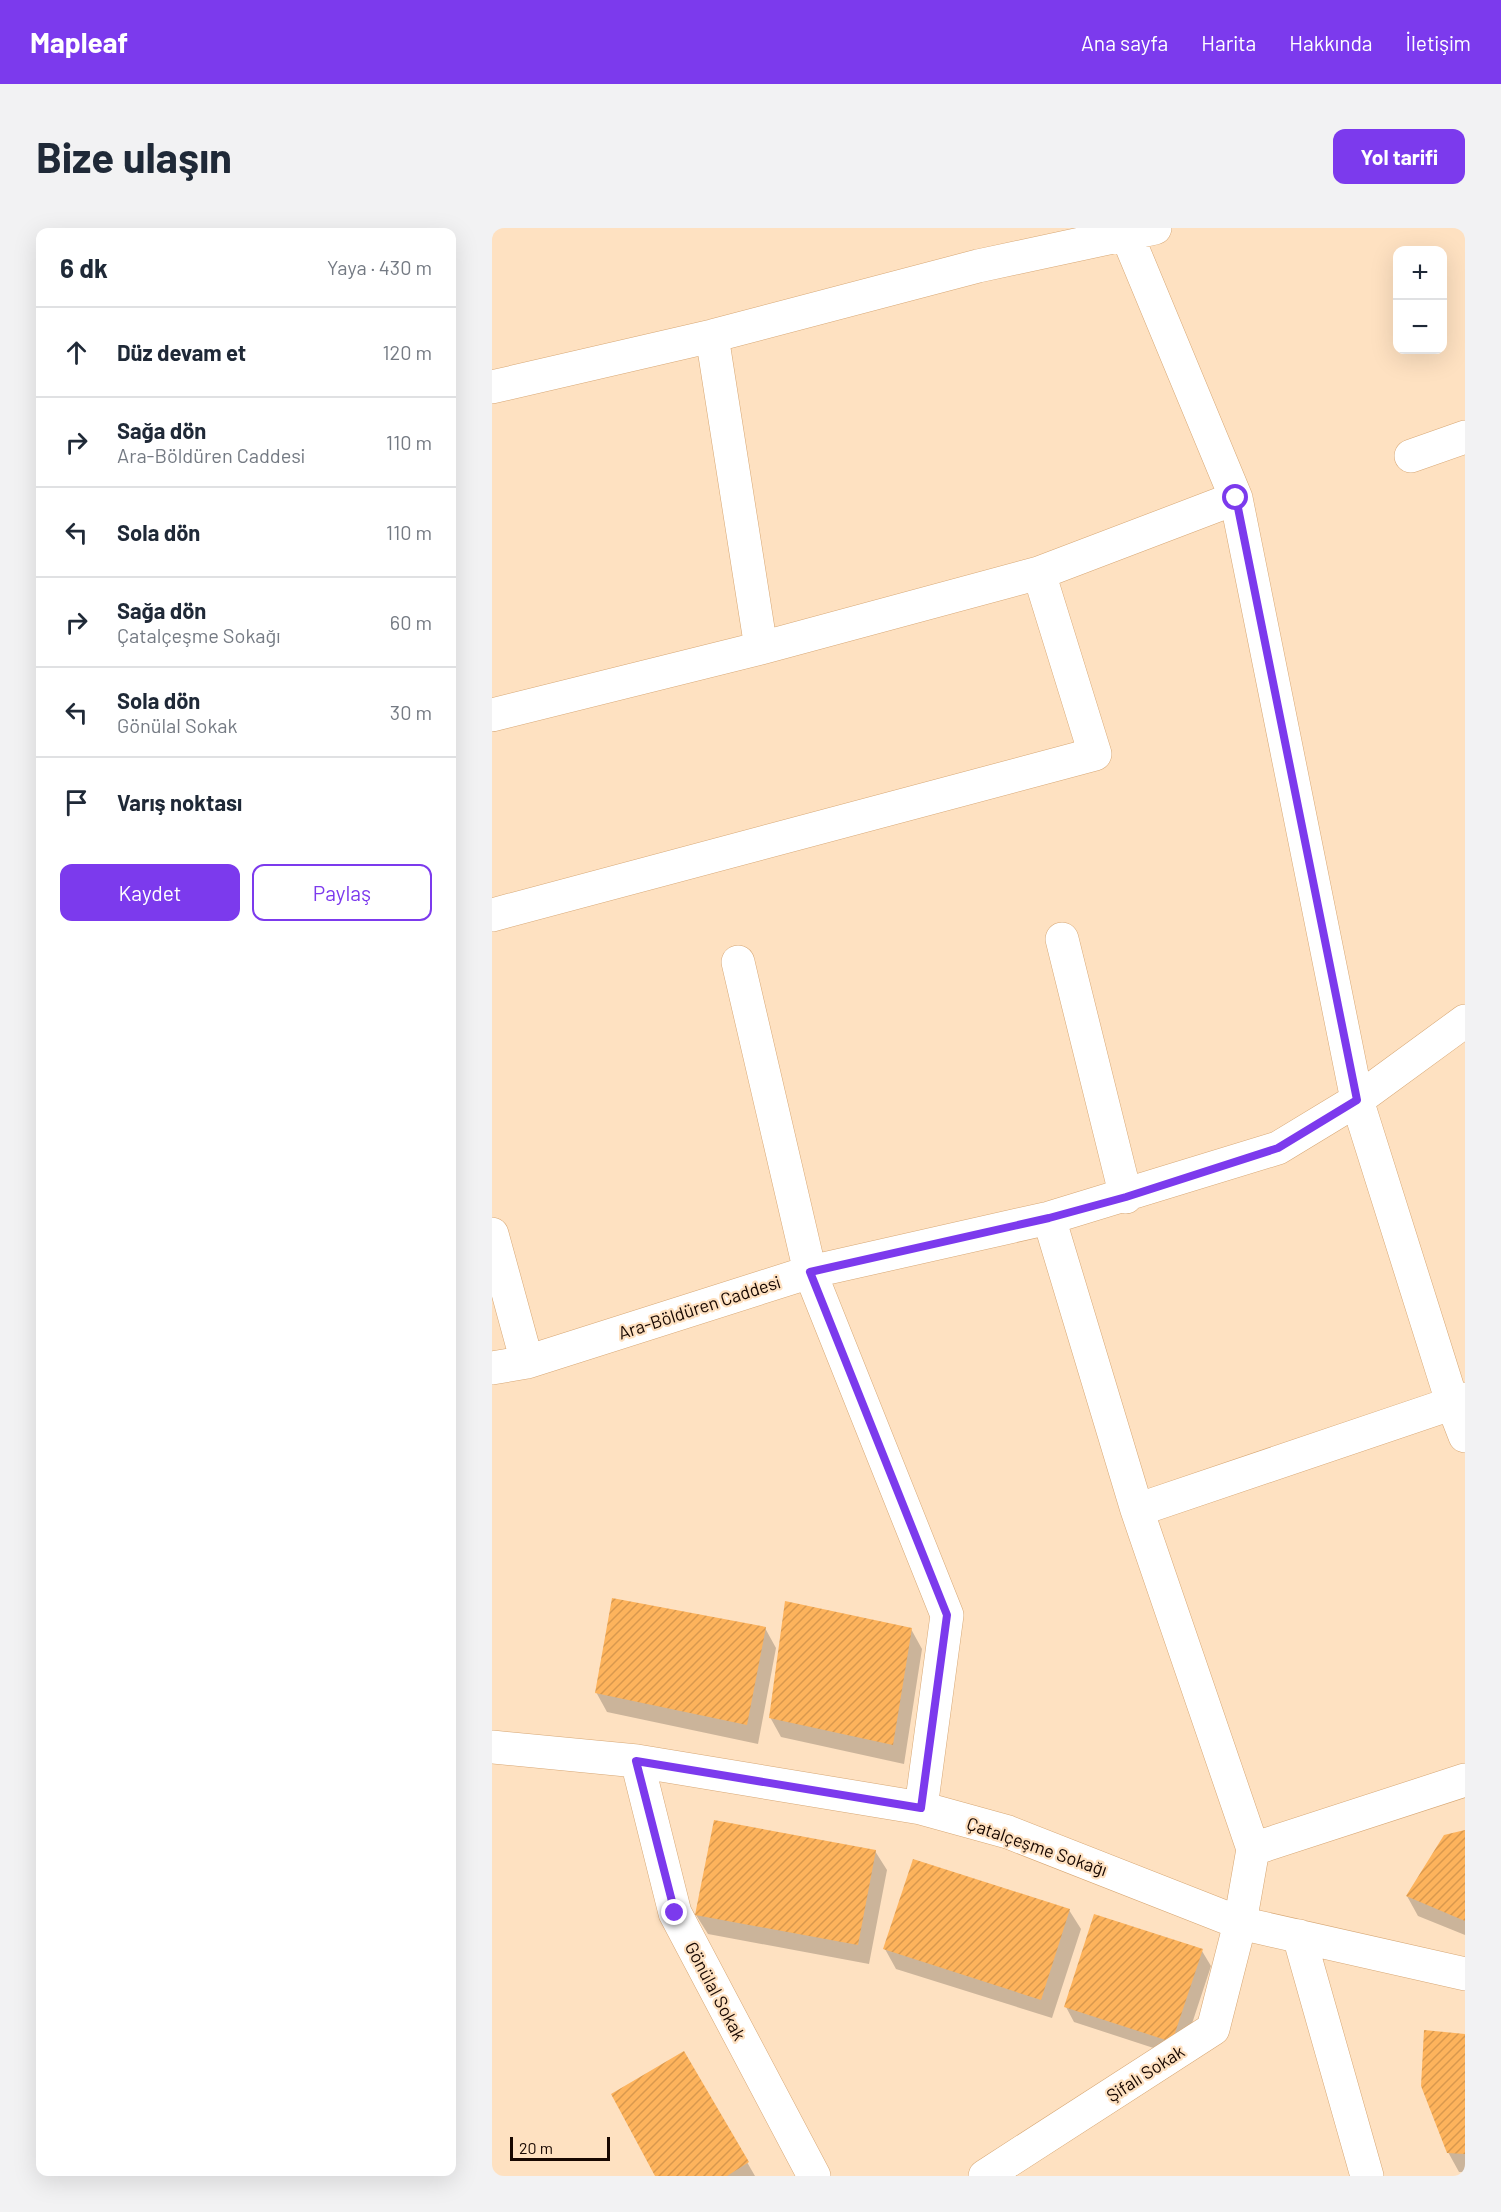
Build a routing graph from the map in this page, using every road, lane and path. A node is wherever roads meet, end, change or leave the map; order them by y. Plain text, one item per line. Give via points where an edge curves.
1 (1135, 231) edge
2 (712, 336) junction
3 (492, 387) edge
4 (1465, 437) edge
5 (1411, 456) dead end
6 (1236, 498) junction
7 (1039, 573) junction
8 (761, 648) junction
9 (492, 715) edge
10 (492, 915) edge
11 (1062, 939) dead end
12 (738, 962) dead end
13 (1465, 1021) edge
14 (1357, 1100) junction
15 (1126, 1197) junction
16 (1049, 1218) junction
17 (492, 1234) edge
18 (810, 1272) junction
19 (527, 1362) junction
20 (492, 1368) edge
21 (1459, 1402) edge
22 (1465, 1436) edge
23 (1137, 1510) junction
24 (492, 1747) edge
25 (636, 1761) junction
26 (1465, 1780) edge
27 (921, 1808) junction
28 (1253, 1849) junction
29 (1240, 1923) junction
30 (1299, 1936) junction
31 (1465, 1974) edge
32 (814, 2176) edge
33 (985, 2176) edge
34 (1367, 2176) edge

1 - 2 street via 978,266
1 - 6 street
2 - 3 street
2 - 8 street
4 - 5 street
6 - 7 street
6 - 14 street
7 - 8 street
7 - 10 street via 1095,754
8 - 9 street
11 - 15 street
12 - 18 street
13 - 14 street, Ara-Böldüren Caddesi
14 - 15 street, Ara-Böldüren Caddesi via 1278,1148
14 - 21 street
15 - 16 street, Ara-Böldüren Caddesi
16 - 18 street, Ara-Böldüren Caddesi
16 - 23 street
17 - 19 street
18 - 19 street, Ara-Böldüren Caddesi
18 - 27 street via 947,1615
19 - 20 street, Ara-Böldüren Caddesi
21 - 22 street
21 - 23 street
23 - 28 street
24 - 25 street, Çatalçeşme Sokağı
25 - 27 street, Çatalçeşme Sokağı
25 - 32 street, Gönülal Sokak via 675,1913
26 - 28 street
27 - 29 street, Çatalçeşme Sokağı via 1008,1832
28 - 29 street, Şifalı Sokak
29 - 30 street, Çatalçeşme Sokağı
29 - 33 street, Şifalı Sokak via 1213,2028
30 - 31 street, Çatalçeşme Sokağı
30 - 34 street

